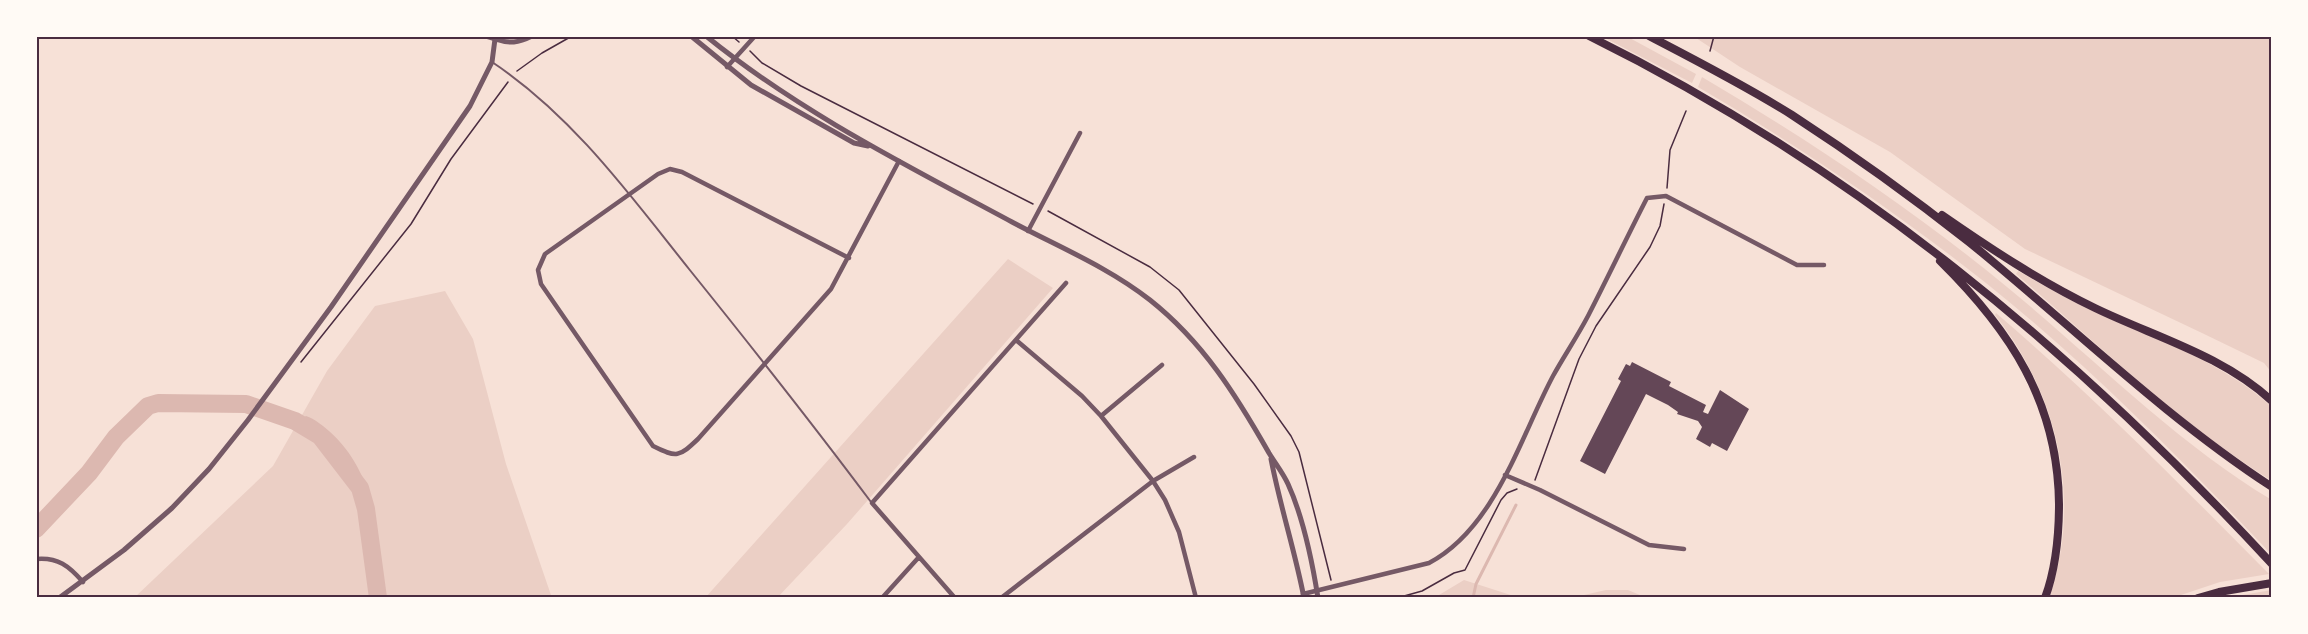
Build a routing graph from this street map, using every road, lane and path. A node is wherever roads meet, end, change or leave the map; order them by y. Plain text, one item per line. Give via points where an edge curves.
1 (485, 36) edge
2 (502, 36) edge
3 (532, 36) edge
4 (572, 36) edge
5 (691, 36) edge
6 (706, 36) edge
7 (732, 36) edge
8 (755, 36) edge
9 (1589, 36) edge
10 (1649, 36) edge
11 (1714, 36) edge
12 (495, 39) junction
13 (745, 47) junction
14 (1710, 51) dead end
15 (734, 59) junction
16 (492, 62) junction
17 (727, 67) junction
18 (513, 76) junction
19 (1686, 111) dead end
20 (1791, 115) junction
21 (1080, 133) dead end
22 (869, 146) junction
23 (899, 161) junction
24 (630, 195) junction
25 (1666, 196) junction
26 (1041, 208) junction
27 (1028, 231) junction
28 (1912, 234) junction
29 (849, 258) junction
30 (1824, 265) dead end
31 (1066, 284) dead end
32 (1016, 340) junction
33 (765, 363) junction
34 (1162, 365) dead end
35 (295, 369) dead end
36 (2272, 401) edge
37 (1101, 416) junction
38 (1270, 454) junction
39 (1194, 457) dead end
40 (1505, 475) junction
41 (1153, 481) junction
42 (1532, 486) junction
43 (2271, 486) edge
44 (872, 503) junction
45 (1684, 549) dead end
46 (919, 557) junction
47 (36, 559) edge
48 (2272, 564) edge
49 (83, 582) junction
50 (2272, 583) edge
51 (1333, 588) junction
52 (1317, 595) edge
53 (1304, 596) edge
54 (59, 598) edge
55 (882, 598) edge
56 (955, 598) edge
57 (1001, 598) edge
58 (1196, 598) edge
59 (1397, 598) edge
60 (2045, 598) edge
61 (2198, 598) edge

1 - 12 street
2 - 12 street
3 - 12 street via 507,44
4 - 18 path
5 - 17 street
6 - 15 street
7 - 13 path
8 - 13 street
9 - 28 highway via 1686,87 1839,181
10 - 20 highway
11 - 14 path
12 - 16 street
13 - 15 street
13 - 26 path via 762,63 801,86
15 - 17 street
15 - 22 street via 788,98
16 - 18 lane
16 - 49 street via 470,106 248,420 172,508
17 - 22 street via 791,109 854,143
18 - 24 lane via 555,113
18 - 35 path via 451,159 411,224
19 - 25 path via 1670,150
20 - 36 highway via 2039,278 2088,305 2230,368
20 - 43 highway via 1967,241 2164,408
21 - 26 street
22 - 23 street
23 - 27 street
23 - 29 street
24 - 29 street via 658,174 670,169 682,172
24 - 33 lane
24 - 33 street via 545,254 538,270 541,284 653,446 670,455 683,453
25 - 30 street via 1797,265
25 - 40 street via 1647,198
25 - 42 path via 1660,226 1650,247 1596,326 1579,359
26 - 27 street
26 - 51 path via 1150,267 1179,290 1272,407 1299,452
27 - 38 street via 1113,274 1180,326 1227,382
28 - 48 highway via 2079,371 2226,513
28 - 60 highway via 1993,319 2033,383 2045,412 2059,483 2055,557
29 - 33 street via 831,289
31 - 32 street
32 - 37 street
32 - 44 street
33 - 44 lane
34 - 37 street
37 - 41 street
38 - 52 street via 1297,507
38 - 53 street
39 - 41 street
40 - 42 street
40 - 51 street via 1479,519 1443,555 1429,563
41 - 57 street
41 - 58 street via 1176,524
42 - 45 street via 1649,545
42 - 59 path via 1514,490 1501,500 1465,570 1422,591
44 - 46 street
46 - 55 street
46 - 56 street
47 - 49 street via 64,563
49 - 54 street
50 - 61 highway
51 - 52 street
52 - 53 street

